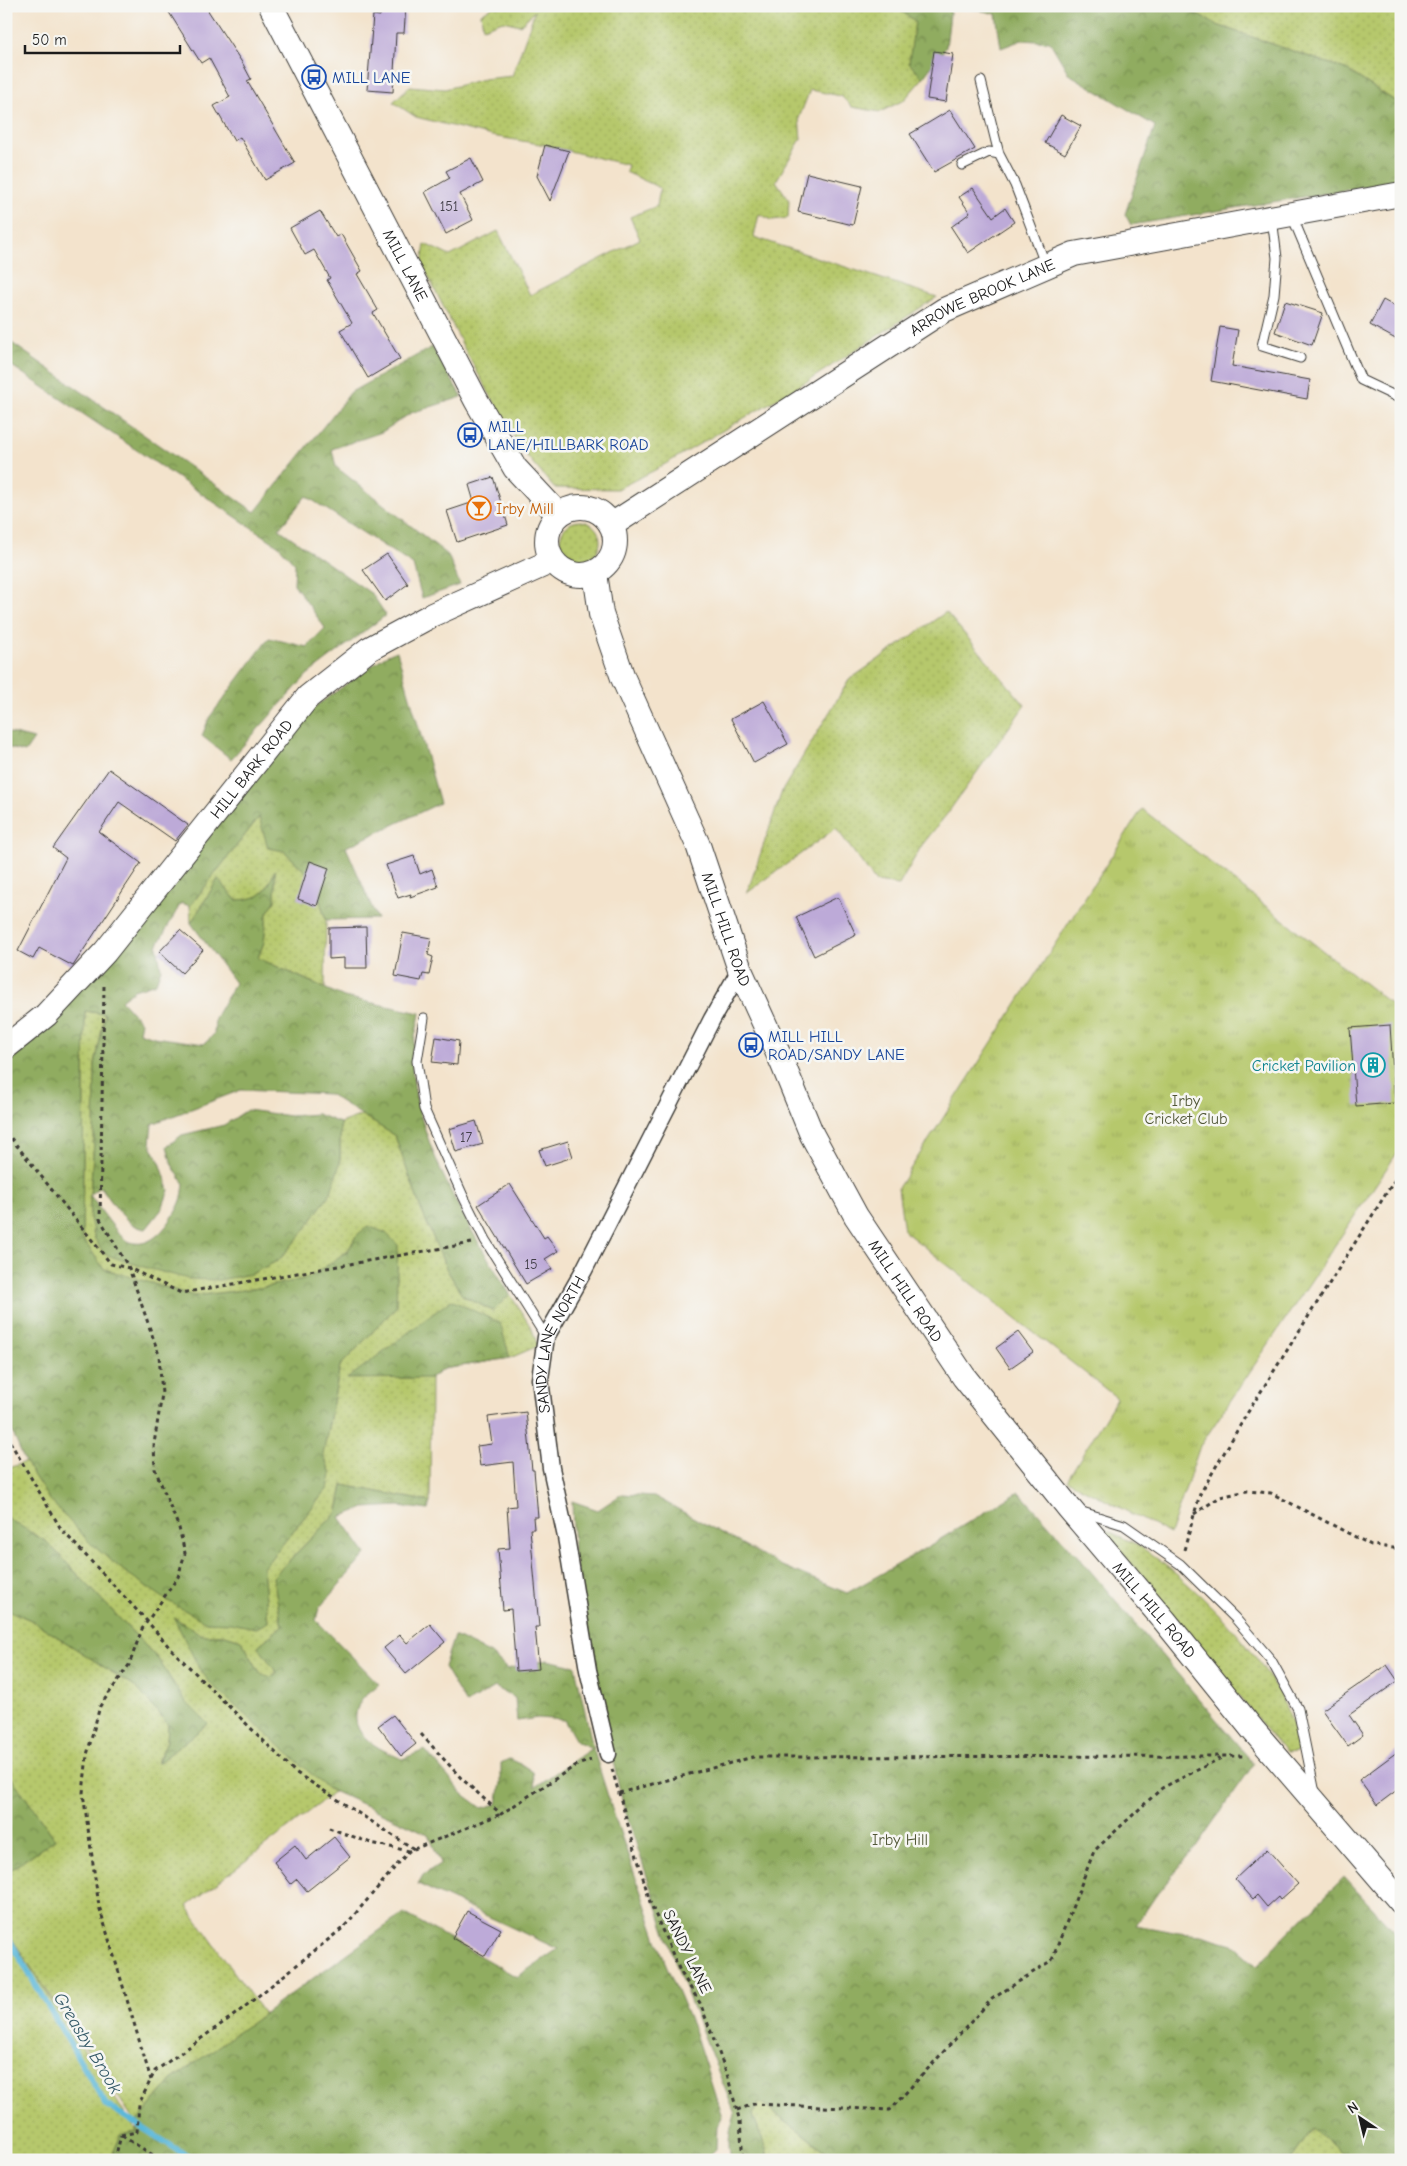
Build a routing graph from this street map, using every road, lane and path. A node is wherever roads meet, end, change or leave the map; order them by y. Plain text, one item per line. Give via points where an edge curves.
1 (271, 6) edge
2 (981, 81) dead end
3 (999, 154) junction
4 (962, 165) dead end
5 (1401, 194) edge
6 (1282, 216) junction
7 (1046, 266) junction
8 (1300, 358) dead end
9 (1401, 399) edge
10 (558, 514) junction
11 (613, 524) junction
12 (552, 561) junction
13 (595, 573) junction
14 (105, 952) junction
15 (740, 970) junction
16 (424, 1018) dead end
17 (6, 1048) edge
18 (6, 1132) edge
19 (1401, 1170) edge
20 (485, 1240) junction
21 (129, 1268) junction
22 (546, 1337) junction
23 (6, 1435) edge
24 (1069, 1508) junction
25 (1194, 1514) junction
26 (1401, 1549) edge
27 (1180, 1564) junction
28 (147, 1621) junction
29 (421, 1734) dead end
30 (608, 1754) junction
31 (1224, 1756) junction
32 (1275, 1756) junction
33 (619, 1793) junction
34 (1318, 1807) junction
35 (501, 1814) junction
36 (330, 1828) dead end
37 (414, 1849) junction
38 (409, 1851) junction
39 (1401, 1902) edge
40 (151, 2080) junction
41 (737, 2110) junction
42 (121, 2135) junction
43 (115, 2160) edge
44 (161, 2160) edge
45 (743, 2160) edge

1 - 10 street, MILL LANE via 476,400 515,468
2 - 3 lane
3 - 4 lane via 989,152
3 - 7 lane via 1015,185
5 - 6 street, ARROWE BROOK LANE
6 - 7 street, ARROWE BROOK LANE via 1074,254
6 - 8 lane via 1274,295 1262,346
6 - 9 lane via 1361,380
7 - 11 street, ARROWE BROOK LANE via 944,310
10 - 11 street via 574,507 588,506
10 - 12 street via 546,534
11 - 13 street via 616,547 610,560
12 - 13 street via 575,575
12 - 14 street, HILL BARK ROAD via 432,615 369,650 308,698
13 - 15 street, MILL HILL ROAD via 601,614 623,678 698,845
14 - 17 street, HILL BARK ROAD via 46,1015
14 - 21 path via 100,1219
15 - 22 street, SANDY LANE NORTH
15 - 24 street, MILL HILL ROAD via 812,1135 856,1216 964,1377
16 - 20 lane via 417,1061 424,1109
18 - 21 path via 111,1264
19 - 25 path via 1248,1412 1200,1494
20 - 21 path via 181,1293
20 - 22 lane
21 - 28 path via 159,1356 162,1394 154,1444 155,1469 180,1528 185,1553 178,1577
22 - 30 street, SANDY LANE NORTH via 540,1379 551,1468 588,1670
23 - 28 path via 61,1529
24 - 27 lane via 1124,1525
24 - 32 street, MILL HILL ROAD
25 - 26 path via 1220,1497 1247,1491 1271,1493 1370,1545
25 - 27 path
27 - 34 lane via 1235,1618 1271,1660 1298,1709
28 - 37 path via 295,1772
28 - 40 path via 129,1665 100,1706 87,1755 83,1793 99,1906
29 - 35 path via 461,1778
30 - 33 path, SANDY LANE
30 - 35 path via 575,1766
31 - 32 path
31 - 33 path via 753,1757
31 - 41 path via 1162,1788 1094,1851 1052,1960 992,1998 890,2110 754,2104
32 - 34 street, MILL HILL ROAD
33 - 41 path, SANDY LANE via 650,1902 680,1971 700,2003
34 - 39 street, MILL HILL ROAD
35 - 37 path
36 - 38 path via 371,1844
37 - 38 path
38 - 40 path via 344,1926 237,2013 155,2071
40 - 42 path via 139,2104 137,2132
41 - 45 path, SANDY LANE
42 - 43 path
42 - 44 path

